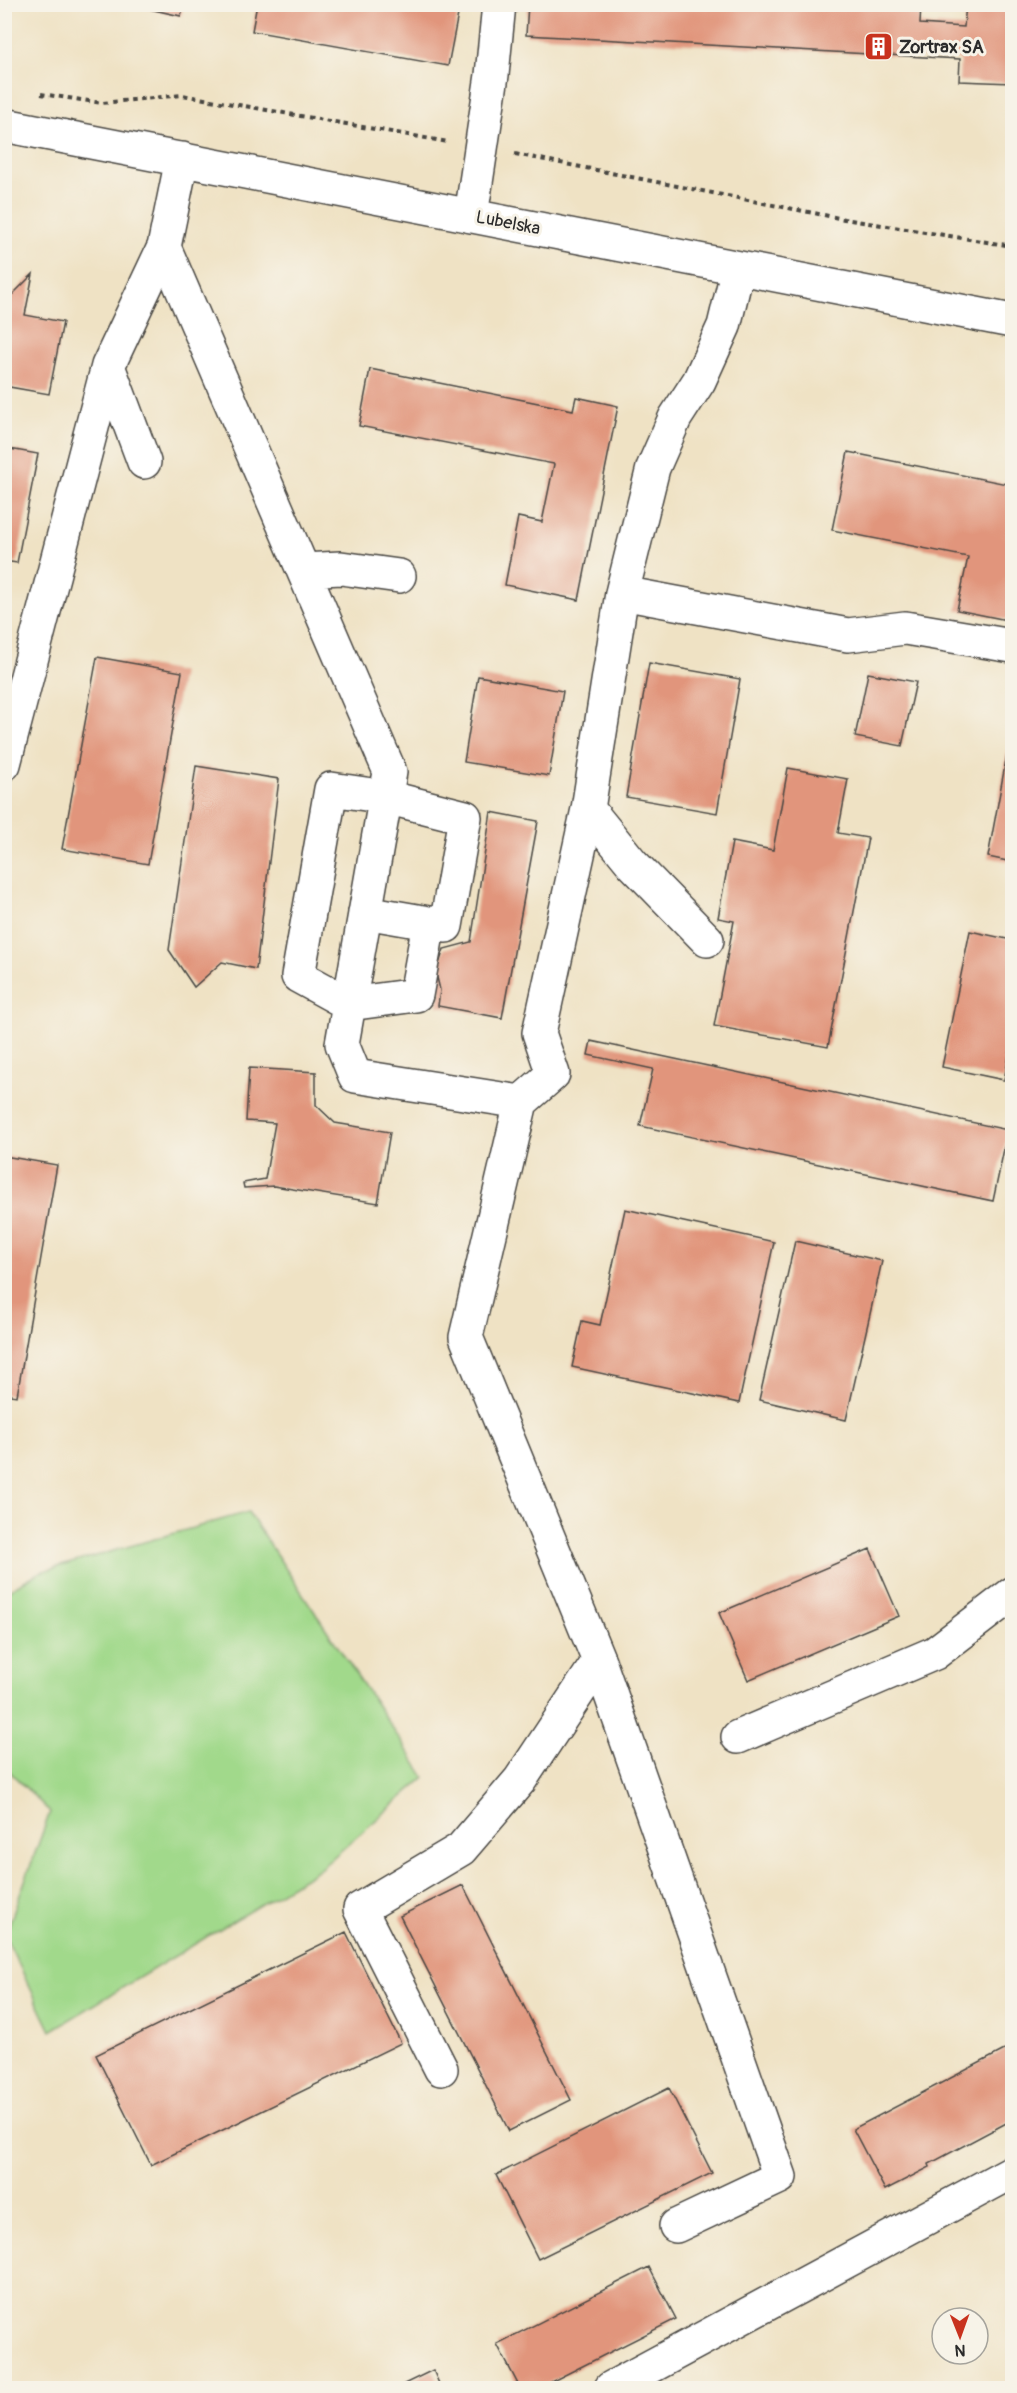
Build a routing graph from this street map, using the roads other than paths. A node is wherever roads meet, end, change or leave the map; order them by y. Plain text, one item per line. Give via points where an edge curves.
1 (499, 4) edge
2 (4, 125) edge
3 (182, 159) junction
4 (471, 216) junction
5 (164, 247) junction
6 (738, 268) junction
7 (1012, 321) edge
8 (108, 366) junction
9 (144, 462) dead end
10 (303, 570) junction
11 (399, 576) dead end
12 (622, 593) junction
13 (1012, 646) edge
14 (4, 764) edge
15 (386, 797) junction
16 (588, 809) junction
17 (365, 912) junction
18 (429, 923) junction
19 (707, 940) dead end
20 (349, 1004) junction
21 (521, 1102) junction
22 (1012, 1594) edge
23 (599, 1661) junction
24 (738, 1737) dead end
25 (441, 2069) dead end
26 (1012, 2172) edge
27 (676, 2226) dead end
28 (611, 2388) edge

1 - 4 street
2 - 3 street, Lubelska
3 - 4 street, Lubelska
3 - 5 street
4 - 6 street, Lubelska
5 - 8 street
5 - 10 street
6 - 7 street, Lubelska
6 - 12 street via 724,326 653,468
8 - 9 street
8 - 14 street
10 - 11 street via 341,568
10 - 15 street via 390,772
12 - 13 street via 848,635 905,628
12 - 16 street
15 - 17 street
15 - 18 street via 465,817 446,926
15 - 20 street via 331,789 298,976
16 - 19 street via 632,863
16 - 21 street via 539,1033 553,1074
17 - 18 street
17 - 20 street
18 - 20 street via 416,995
20 - 21 street via 342,1044 355,1076
21 - 23 street via 466,1337
22 - 24 street via 935,1653
23 - 25 street via 520,1780 461,1849 360,1910
23 - 27 street via 780,2177
26 - 28 street

